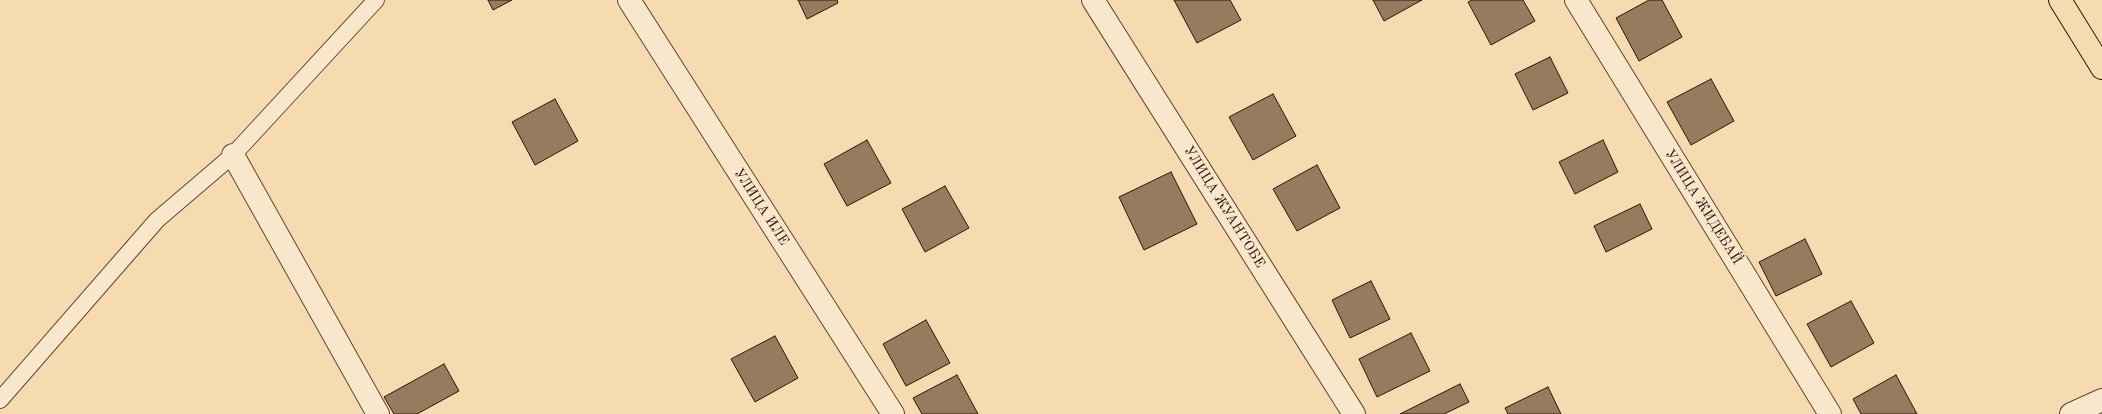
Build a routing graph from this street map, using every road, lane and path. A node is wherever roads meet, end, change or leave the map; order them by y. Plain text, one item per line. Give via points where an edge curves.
1 (376, 0) edge
2 (629, 0) edge
3 (1093, 0) edge
4 (1576, 0) edge
5 (2060, 0) edge
6 (2102, 68) edge
7 (233, 155) junction
8 (0, 400) edge
9 (2102, 400) edge
10 (378, 414) edge
11 (893, 414) edge
12 (1354, 414) edge
13 (1830, 414) edge
14 (2071, 414) edge

1 - 7 lane
2 - 11 street, УЛИЦА ИЛЕ
3 - 12 street, УЛИЦА ЖУАНТОБЕ
4 - 13 street, УЛИЦА ЖИДЕБАЙ
5 - 6 main road
7 - 8 lane via 157,220
7 - 10 street
9 - 14 street

